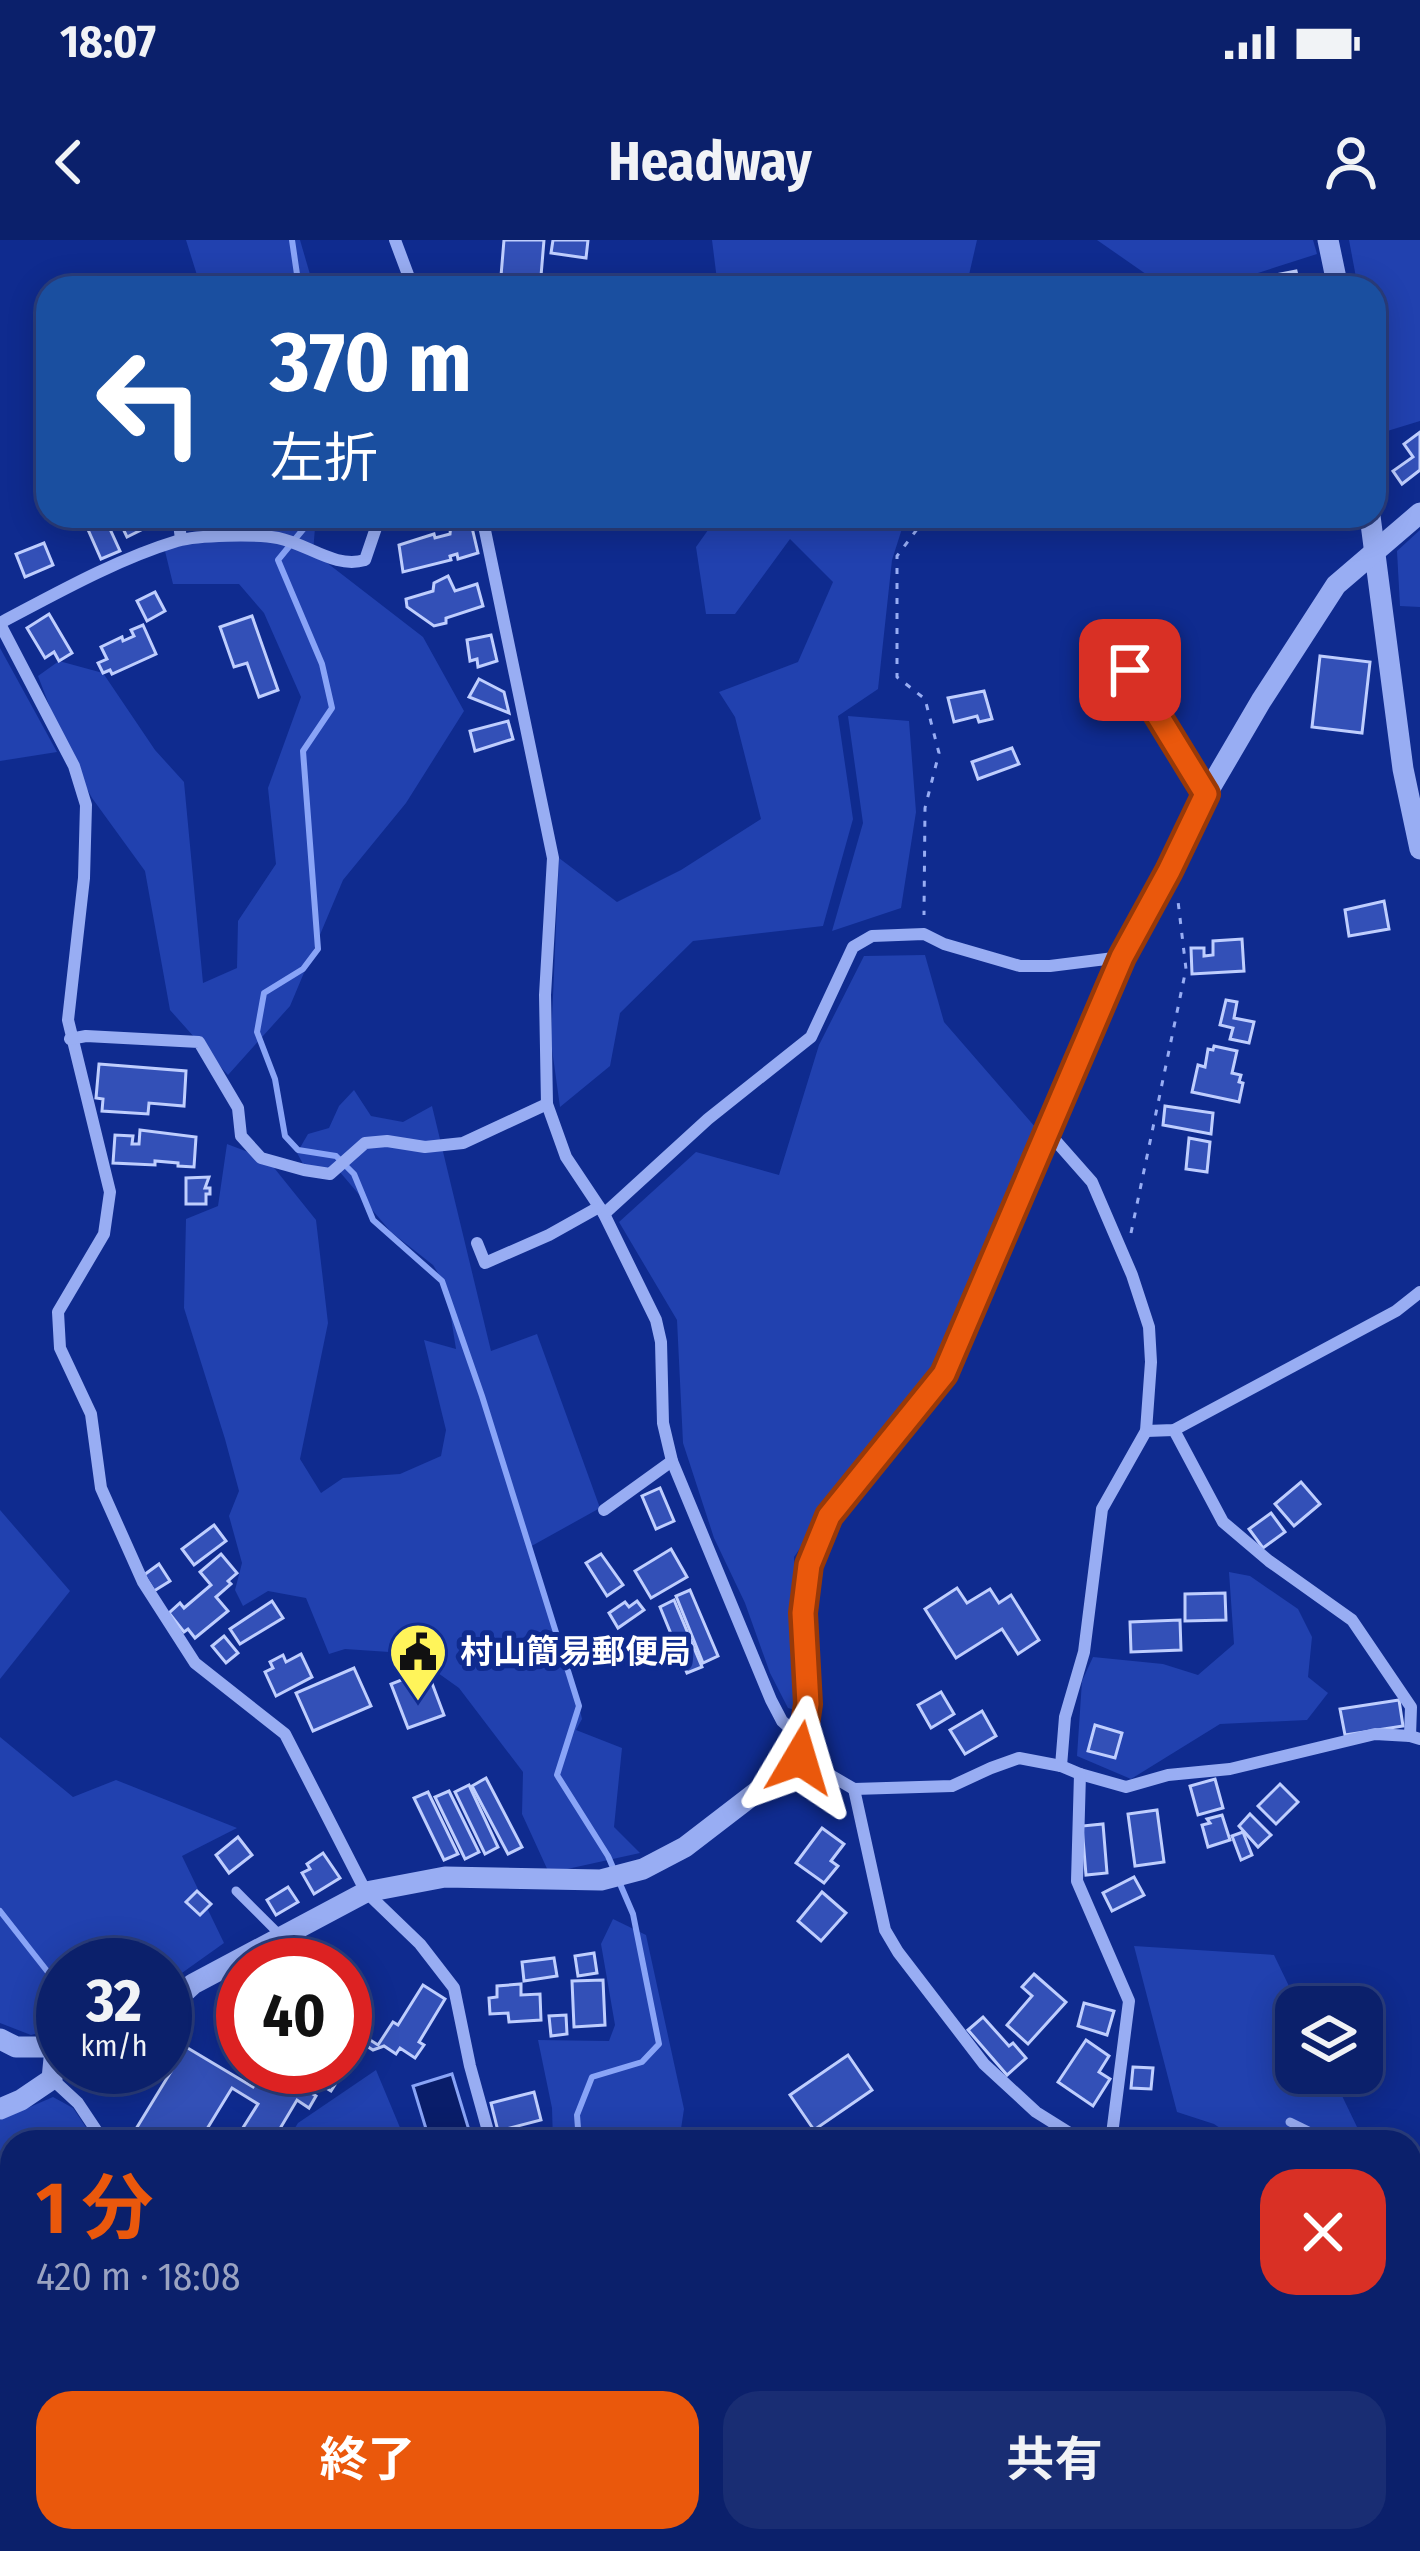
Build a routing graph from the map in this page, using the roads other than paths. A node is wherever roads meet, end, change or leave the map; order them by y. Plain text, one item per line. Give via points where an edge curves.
1 (394, 240) edge
2 (1328, 240) edge
3 (408, 276) edge
4 (1336, 276) edge
5 (1420, 513) edge
6 (180, 528) edge
7 (376, 528) edge
8 (484, 528) edge
9 (1371, 528) edge
10 (181, 539) junction
11 (1373, 550) junction
12 (0, 623) edge
13 (1114, 642) dead end
14 (1206, 794) junction
15 (1420, 849) edge
16 (1122, 957) junction
17 (70, 1039) junction
18 (547, 1104) junction
19 (1046, 1130) junction
20 (602, 1210) junction
21 (477, 1243) dead end
22 (1420, 1292) edge
23 (1174, 1430) junction
24 (1146, 1431) junction
25 (672, 1461) junction
26 (604, 1510) dead end
27 (1415, 1738) edge
28 (802, 1749) junction
29 (1061, 1766) junction
30 (1080, 1774) junction
31 (854, 1789) junction
32 (236, 1891) dead end
33 (366, 1892) junction
34 (283, 1938) edge
35 (286, 1938) edge
36 (0, 2039) edge
37 (36, 2047) edge
38 (36, 2090) edge
39 (68, 2094) edge
40 (0, 2108) edge
41 (1290, 2122) dead end
42 (96, 2130) edge
43 (488, 2130) edge
44 (1065, 2130) edge
45 (1113, 2130) edge
46 (1306, 2130) edge

1 - 3 street
2 - 4 street
5 - 11 street
6 - 10 street
7 - 10 street via 365,560 351,564 280,538
8 - 18 street via 553,859
9 - 11 street
10 - 12 street
11 - 14 street via 1336,585
11 - 15 street
12 - 17 street via 86,805
13 - 14 lane
14 - 16 street
16 - 19 street
16 - 20 street via 1019,966 924,934 872,936 853,946 811,1037
17 - 18 street via 199,1042 238,1108 241,1136 261,1158 307,1171 330,1174 364,1143 463,1143
17 - 33 street via 110,1192 104,1234 58,1312 60,1348 91,1414 100,1488 143,1582 195,1663 286,1734
18 - 20 street via 566,1157
19 - 24 street via 1092,1182 1132,1275 1149,1328
19 - 28 street via 944,1374 829,1516 809,1565
20 - 21 street via 485,1263
20 - 25 street via 656,1319
22 - 23 street
23 - 24 street
23 - 27 street via 1222,1522 1352,1620 1411,1707
24 - 29 street via 1102,1509
25 - 26 street
25 - 28 street via 771,1700
27 - 30 street via 1375,1734 1126,1787
28 - 31 street
28 - 33 street via 685,1847 643,1869 601,1880 445,1877
29 - 30 street
29 - 31 street via 1019,1758 952,1786
30 - 45 street via 1077,1881 1129,2001
31 - 44 street via 885,1930 898,1952 984,2064
32 - 34 lane
33 - 35 street
33 - 43 street via 454,1988
36 - 37 street
38 - 40 street
39 - 42 street
41 - 46 lane

